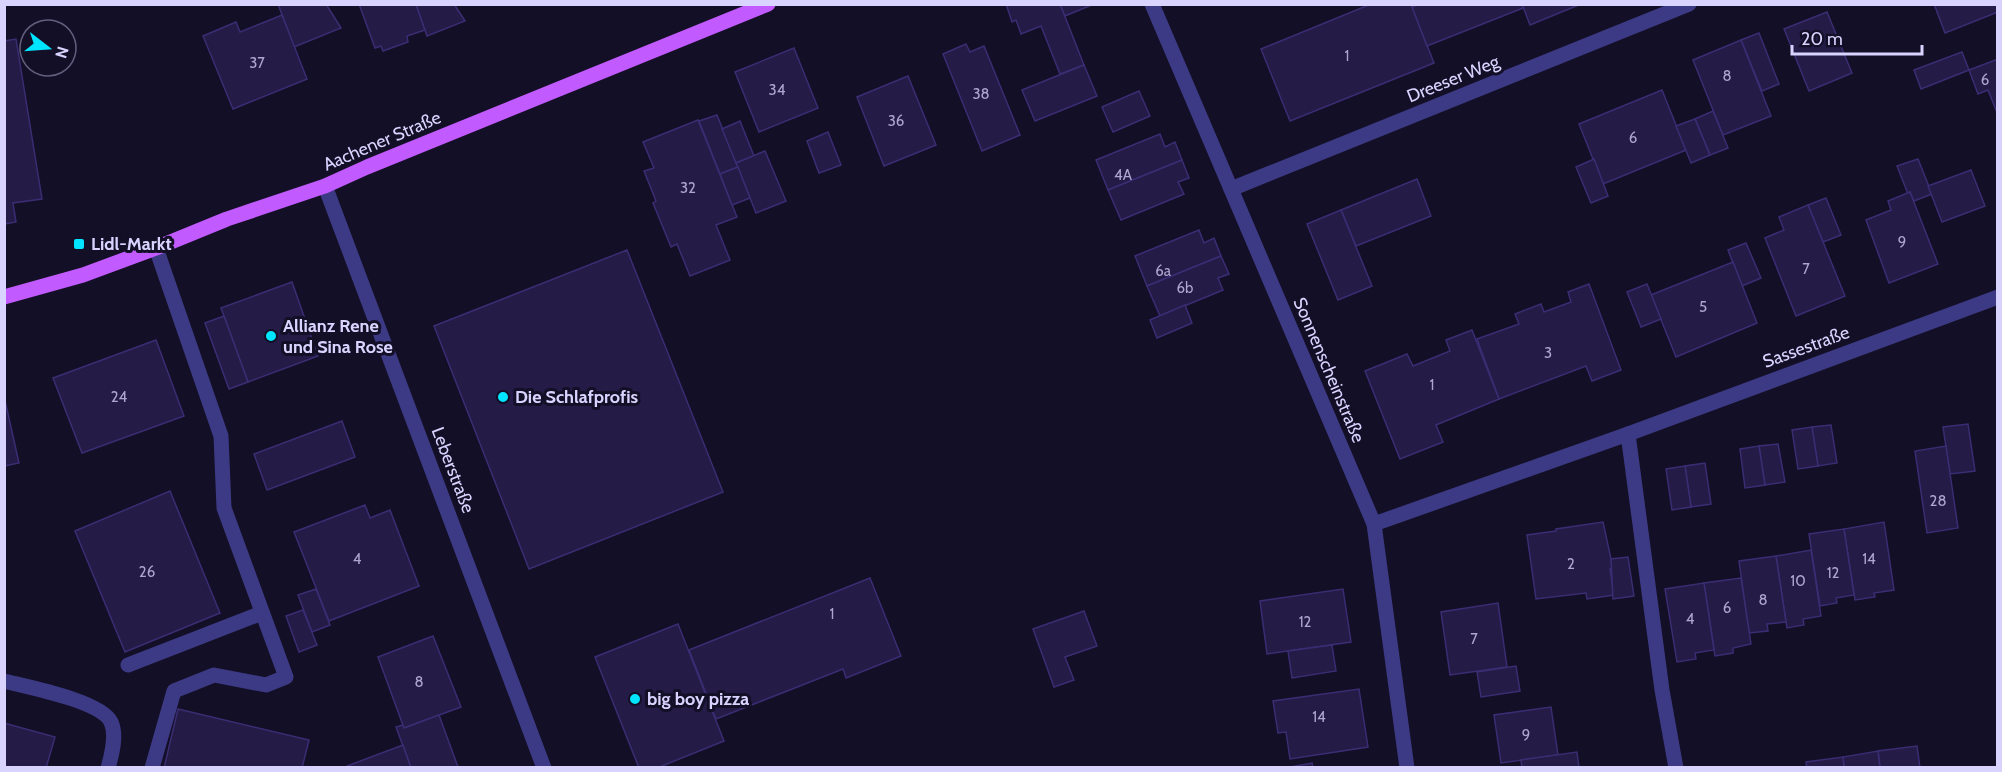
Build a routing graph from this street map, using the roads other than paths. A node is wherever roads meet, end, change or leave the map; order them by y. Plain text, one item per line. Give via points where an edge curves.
1 (768, 4) edge
2 (1152, 4) edge
3 (1689, 4) edge
4 (325, 186) junction
5 (1231, 189) junction
6 (156, 248) junction
7 (4, 297) edge
8 (1998, 297) edge
9 (1628, 434) junction
10 (1374, 524) junction
11 (261, 613) junction
12 (128, 665) dead end
13 (4, 681) edge
14 (108, 768) edge
15 (152, 768) edge
16 (544, 768) edge
17 (1407, 768) edge
18 (1676, 768) edge

1 - 4 main road, Aachener Straße
2 - 5 street, Sonnenscheinstraße
3 - 5 street, Dreeser Weg
4 - 6 main road, Aachener Straße via 226,219
4 - 16 street, Leberstraße
5 - 10 street, Sonnenscheinstraße
6 - 7 main road, Aachener Straße via 83,275
6 - 11 street via 221,436 224,508
8 - 9 street, Sassestraße
9 - 10 street, Sassestraße
9 - 18 street
10 - 17 street, Sonnenscheinstraße
11 - 12 street
11 - 15 street via 286,677 266,685 214,675 174,691
13 - 14 street via 81,701 104,712 112,723 114,739

